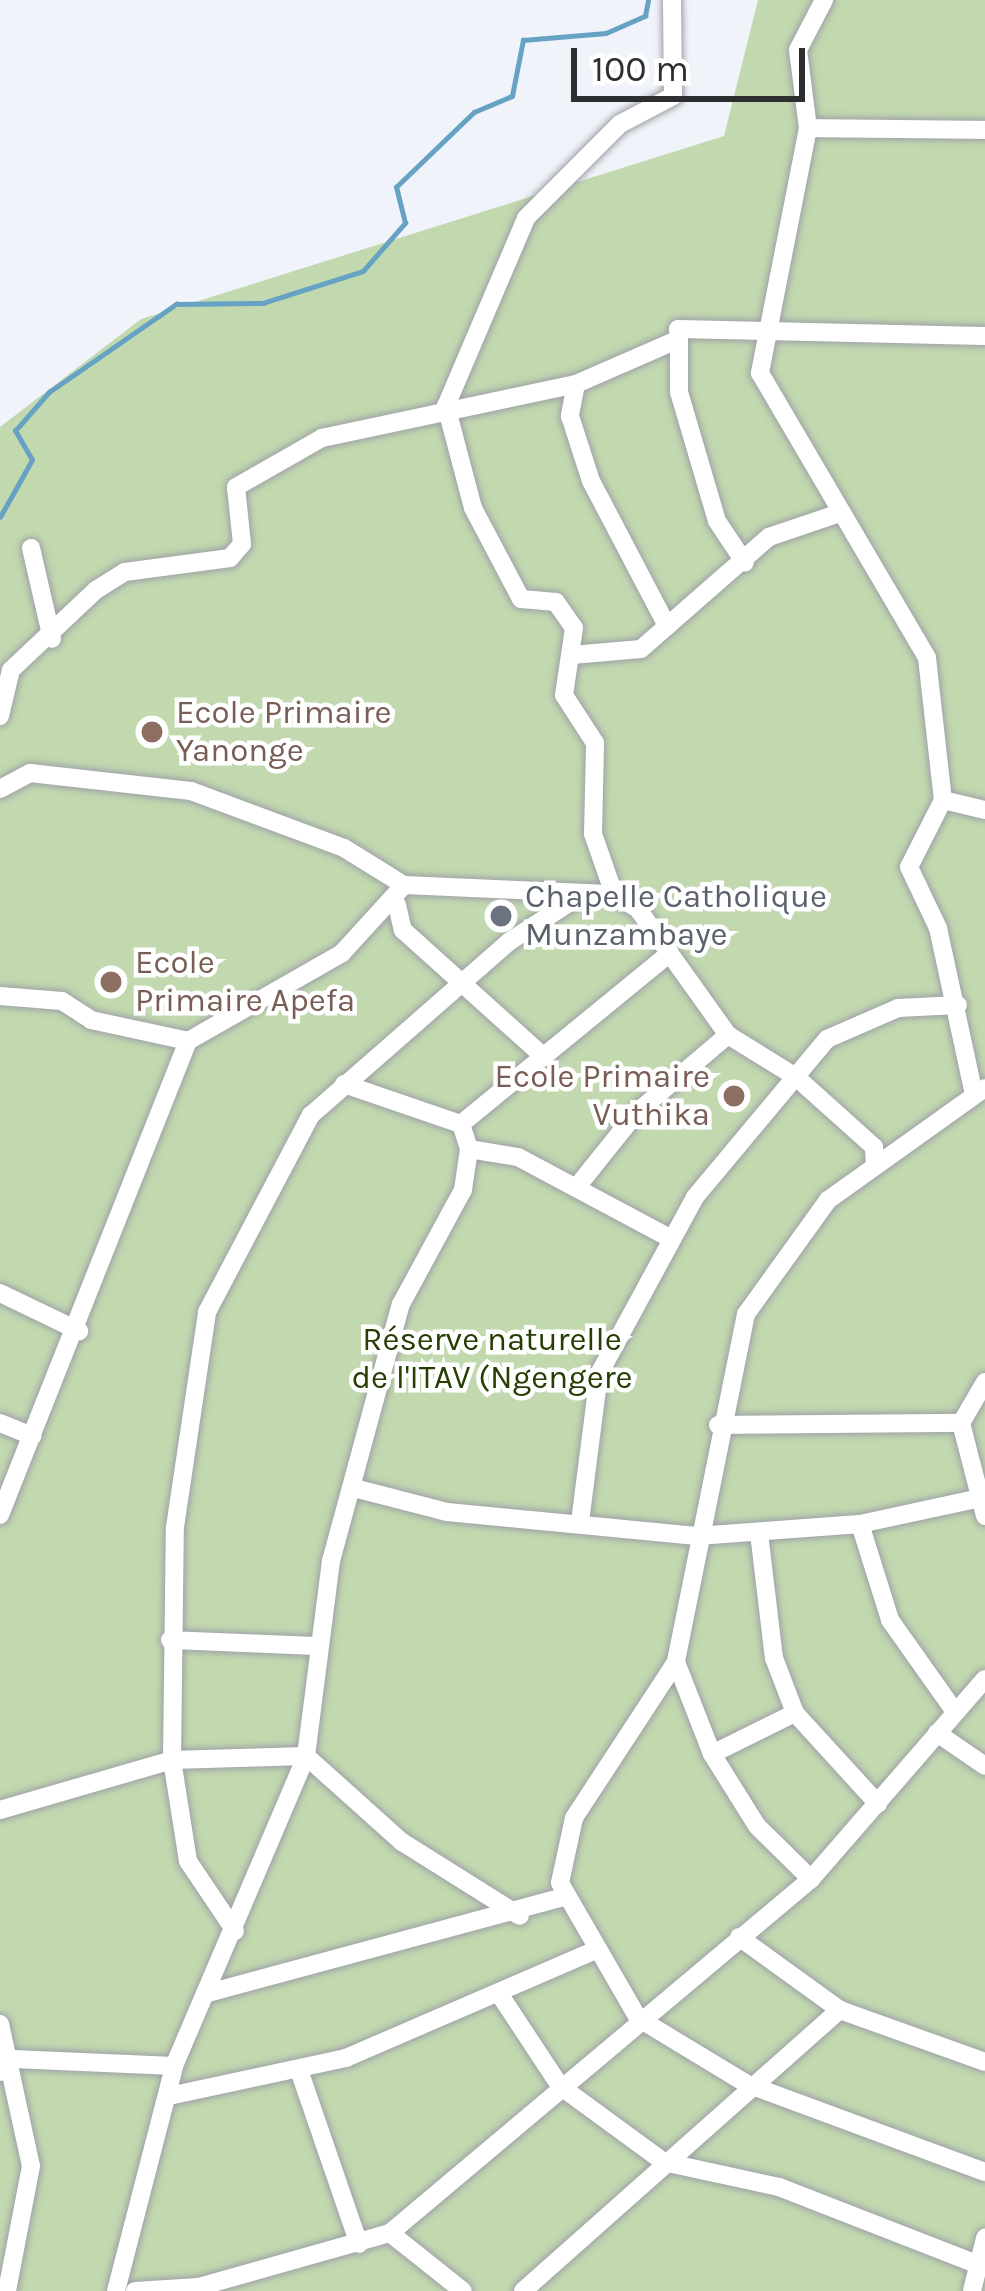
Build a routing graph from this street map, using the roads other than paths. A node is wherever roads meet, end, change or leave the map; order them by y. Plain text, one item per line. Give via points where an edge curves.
1 (672, 0) edge
2 (824, 0) edge
3 (808, 128) junction
4 (985, 130) edge
5 (772, 328) junction
6 (985, 336) edge
7 (679, 339) junction
8 (576, 385) junction
9 (446, 406) junction
10 (840, 513) junction
11 (31, 548) dead end
12 (745, 563) junction
13 (667, 626) junction
14 (52, 639) junction
15 (572, 655) junction
16 (0, 716) edge
17 (0, 789) edge
18 (943, 800) junction
19 (985, 810) edge
20 (404, 885) junction
21 (614, 894) junction
22 (576, 898) junction
23 (397, 905) junction
24 (670, 953) junction
25 (469, 982) junction
26 (0, 996) edge
27 (958, 1005) junction
28 (728, 1035) junction
29 (188, 1041) junction
30 (543, 1056) junction
31 (796, 1077) junction
32 (344, 1084) junction
33 (979, 1089) edge
34 (460, 1124) junction
35 (469, 1149) junction
36 (875, 1164) junction
37 (576, 1188) junction
38 (670, 1238) junction
39 (0, 1293) edge
40 (80, 1331) junction
41 (985, 1382) edge
42 (0, 1423) edge
43 (961, 1423) junction
44 (718, 1425) junction
45 (32, 1436) junction
46 (354, 1488) junction
47 (980, 1508) edge
48 (0, 1515) edge
49 (580, 1522) junction
50 (860, 1524) junction
51 (760, 1533) junction
52 (697, 1536) junction
53 (170, 1640) junction
54 (313, 1646) junction
55 (676, 1662) junction
56 (985, 1679) edge
57 (952, 1709) junction
58 (795, 1713) junction
59 (937, 1733) junction
60 (712, 1754) junction
61 (306, 1756) junction
62 (172, 1760) junction
63 (985, 1766) edge
64 (878, 1804) junction
65 (0, 1810) edge
66 (811, 1879) junction
67 (561, 1898) junction
68 (520, 1916) junction
69 (236, 1931) junction
70 (739, 1937) junction
71 (591, 1952) junction
72 (208, 1993) junction
73 (500, 1995) junction
74 (840, 2010) junction
75 (638, 2018) junction
76 (0, 2024) edge
77 (985, 2062) edge
78 (6, 2066) edge
79 (174, 2066) junction
80 (299, 2070) junction
81 (747, 2084) junction
82 (560, 2086) junction
83 (170, 2096) junction
84 (664, 2162) junction
85 (985, 2171) edge
86 (390, 2233) junction
87 (985, 2238) edge
88 (359, 2244) junction
89 (976, 2264) junction
90 (201, 2289) edge
91 (7, 2291) edge
92 (116, 2291) edge
93 (135, 2291) edge
94 (463, 2291) edge
95 (524, 2291) edge
96 (972, 2291) edge

1 - 9 street via 673,96 620,124 526,218
2 - 3 street via 798,50
3 - 4 street
3 - 5 street
5 - 6 street
5 - 7 street via 709,325 678,329
5 - 10 street via 760,373
7 - 8 street
7 - 12 street via 679,392 717,521
8 - 9 street
8 - 13 street via 570,416 591,481
9 - 14 street via 322,438 236,487 242,544 230,558 125,572
9 - 15 street via 496,555 520,599 556,602 574,628
10 - 12 street via 769,537
10 - 18 street via 927,658
11 - 14 street
12 - 13 street
13 - 15 street via 632,652
14 - 16 street via 11,670
15 - 21 street via 564,695 595,743 593,835
17 - 20 street via 30,773 191,791 344,848
18 - 19 street
18 - 27 street via 909,867
20 - 22 street via 457,879
20 - 23 street
21 - 22 street via 593,885
21 - 24 street
22 - 25 street
23 - 25 street via 403,930
23 - 29 street via 342,953
24 - 28 street
24 - 30 street
25 - 30 street
25 - 32 street
26 - 29 street via 62,1001 91,1020
27 - 31 street via 857,1019
27 - 33 street
28 - 31 street
28 - 37 street via 636,1113
29 - 40 street
30 - 34 street
31 - 36 street via 874,1147
31 - 38 street
32 - 34 street
32 - 53 street via 299,1132 207,1312 181,1462
33 - 36 street
34 - 35 street
35 - 37 street via 518,1157
35 - 46 street via 463,1190 401,1304
36 - 44 street via 772,1269 734,1347
37 - 38 street
38 - 49 street via 599,1374
39 - 40 street
40 - 45 street
41 - 43 street
42 - 45 street
43 - 44 street
43 - 47 street
44 - 52 street
45 - 48 street
46 - 49 street via 447,1512
46 - 54 street
47 - 50 street
49 - 52 street
50 - 51 street
50 - 57 street via 890,1620
51 - 52 street
51 - 58 street via 774,1658
52 - 55 street
53 - 54 street
53 - 62 street
54 - 61 street
55 - 60 street
55 - 67 street via 574,1818
56 - 57 street
57 - 59 street
58 - 60 street
58 - 64 street
59 - 63 street
59 - 64 street
60 - 66 street via 758,1826
61 - 62 street
61 - 68 street via 402,1842
61 - 69 street
62 - 65 street
62 - 69 street via 188,1861
64 - 66 street
66 - 70 street
67 - 68 street
67 - 71 street
68 - 72 street
69 - 72 street
70 - 74 street
70 - 75 street
71 - 73 street
71 - 75 street
72 - 79 street
73 - 80 street
73 - 82 street
74 - 77 street
74 - 81 street
75 - 81 street
75 - 82 street
76 - 78 street
78 - 79 street
78 - 91 street via 31,2166
79 - 83 street
80 - 83 street
80 - 88 street
81 - 84 street
81 - 85 street
82 - 84 street
82 - 86 street
83 - 92 street
84 - 89 street via 779,2187
84 - 95 street
86 - 88 street
86 - 94 street
87 - 89 street
88 - 90 street
89 - 96 street
90 - 93 street

